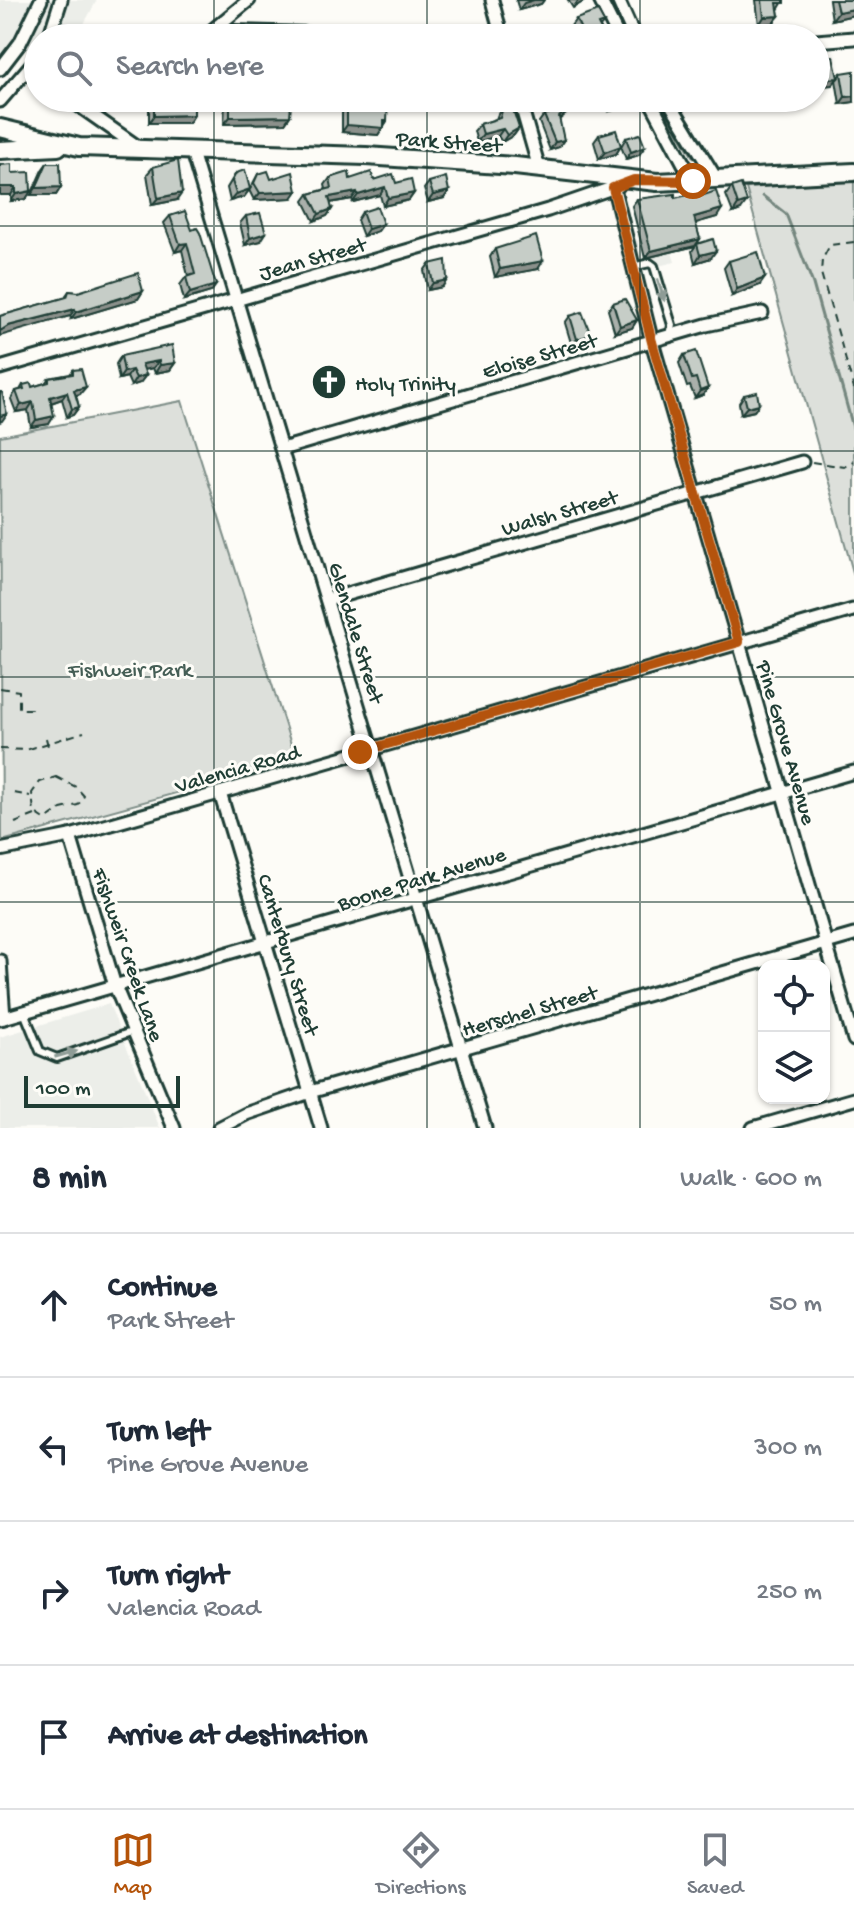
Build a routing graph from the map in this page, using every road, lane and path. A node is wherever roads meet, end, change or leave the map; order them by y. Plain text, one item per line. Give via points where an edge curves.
1 (41, 0) edge
2 (61, 0) edge
3 (249, 0) edge
4 (492, 0) edge
5 (600, 0) edge
6 (618, 0) edge
7 (29, 24) edge
8 (53, 24) edge
9 (220, 24) edge
10 (498, 24) edge
11 (612, 24) edge
12 (629, 24) edge
13 (24, 35) edge
14 (854, 38) edge
15 (830, 40) edge
16 (0, 69) edge
17 (24, 73) edge
18 (0, 101) edge
19 (88, 112) edge
20 (523, 112) edge
21 (656, 112) edge
22 (676, 112) edge
23 (0, 118) edge
24 (0, 128) edge
25 (41, 137) junction
26 (79, 147) junction
27 (138, 147) junction
28 (191, 149) junction
29 (0, 150) edge
30 (539, 168) junction
31 (854, 172) edge
32 (717, 180) junction
33 (693, 181) junction
34 (612, 183) junction
35 (854, 242) edge
36 (632, 267) junction
37 (238, 299) junction
38 (762, 313) dead end
39 (670, 336) junction
40 (652, 342) junction
41 (0, 368) edge
42 (854, 389) edge
43 (282, 449) junction
44 (802, 462) joint
45 (854, 462) edge
46 (696, 492) junction
47 (327, 600) junction
48 (853, 610) edge
49 (739, 642) junction
50 (0, 688) edge
51 (35, 709) dead end
52 (84, 732) dead end
53 (46, 738) dead end
54 (48, 745) junction
55 (0, 749) edge
56 (372, 749) junction
57 (854, 772) edge
58 (14, 793) dead end
59 (220, 793) junction
60 (782, 794) junction
61 (32, 796) junction
62 (36, 815) junction
63 (15, 823) dead end
64 (70, 836) junction
65 (0, 850) edge
66 (416, 900) junction
67 (854, 935) edge
68 (825, 943) junction
69 (266, 945) junction
70 (0, 961) edge
71 (115, 986) junction
72 (24, 1012) junction
73 (2, 1019) edge
74 (134, 1031) junction
75 (854, 1040) edge
76 (460, 1050) junction
77 (310, 1092) junction
78 (854, 1099) edge
79 (174, 1128) edge
80 (219, 1128) edge
81 (321, 1128) edge
82 (485, 1128) edge
83 (753, 1128) edge

1 - 7 street
2 - 8 street
3 - 9 street
4 - 10 street
5 - 11 street
6 - 12 street
13 - 16 street
14 - 15 street
17 - 18 street
19 - 27 street
20 - 30 street
21 - 33 street
22 - 32 street
23 - 25 street, Park Street
24 - 25 street, Park Street
25 - 26 street, Park Street
26 - 27 street, Park Street
26 - 29 street
27 - 28 street, Park Street
28 - 30 street, Park Street
28 - 37 street, Glendale Street
30 - 34 street, Park Street
31 - 32 street, Park Street
32 - 33 street, Park Street
33 - 34 street, Park Street
34 - 36 street, Pine Grove Avenue
34 - 37 street, Jean Street via 548,210
35 - 42 path via 830,245 821,273
36 -> 39 lane via 654,266 672,325
36 - 40 street, Pine Grove Avenue
37 - 41 street, Jean Street
37 - 43 street, Glendale Street
38 - 39 street, Eloise Street
39 - 40 street, Eloise Street
40 - 43 street, Eloise Street
40 - 46 street, Pine Grove Avenue
43 - 47 street, Glendale Street
44 - 45 path via 845,467
44 - 46 street, Walsh Street
46 - 47 street, Walsh Street
46 - 49 street, Pine Grove Avenue
47 - 56 street, Glendale Street
48 - 49 street, Valencia Road
49 - 56 street, Valencia Road
49 - 60 street, Pine Grove Avenue
50 - 51 path via 19,691 19,709
52 - 54 path
53 - 54 path
54 - 55 path
56 - 59 street, Valencia Road
56 - 66 street, Glendale Street
57 - 60 street, Boone Park Avenue
58 - 61 path
59 - 64 street, Valencia Road
59 - 69 street, Canterbury Street
60 - 66 street, Boone Park Avenue
60 - 68 street, Pine Grove Avenue
61 - 62 path
61 - 62 path via 40,782 56,777 81,791 82,801 45,821
62 - 63 path
64 - 65 street, Valencia Road
64 - 71 street, Fishweir Creek Lane
66 - 69 street, Boone Park Avenue
66 - 76 street, Glendale Street
67 - 68 street, Herschel Street
68 - 75 street, Pine Grove Avenue
68 - 76 street, Herschel Street
69 - 71 street, Boone Park Avenue
69 - 77 street, Canterbury Street
70 - 73 street
71 - 72 street, Boone Park Avenue
71 - 74 street, Fishweir Creek Lane
72 - 73 street, Boone Park Avenue
72 -> 74 lane via 40,1051 57,1058
74 - 79 street, Fishweir Creek Lane
76 - 77 street, Herschel Street
76 - 82 street, Glendale Street
77 - 80 street, Herschel Street
77 - 81 street, Canterbury Street
78 - 83 street

